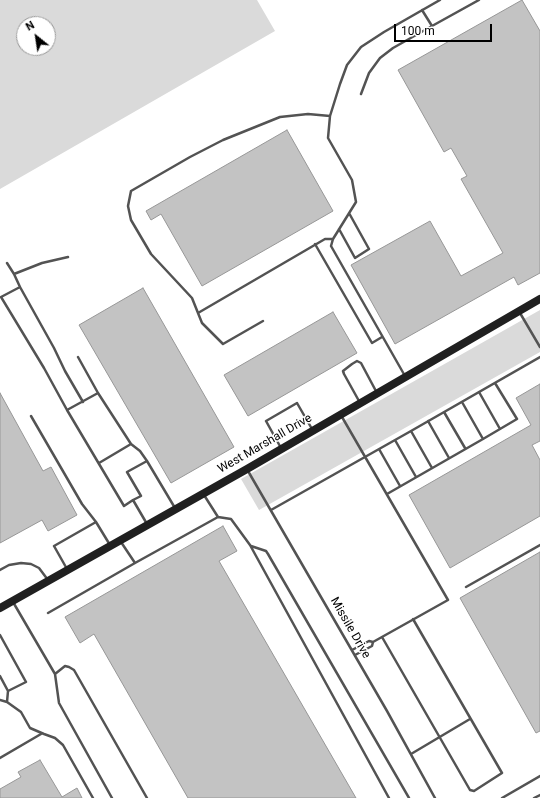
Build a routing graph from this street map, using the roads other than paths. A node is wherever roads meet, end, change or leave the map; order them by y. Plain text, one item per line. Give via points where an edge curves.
1 (440, 0) edge
2 (479, 0) edge
3 (422, 10) junction
4 (432, 26) junction
5 (361, 94) dead end
6 (330, 116) junction
7 (349, 213) junction
8 (339, 230) junction
9 (333, 239) junction
10 (315, 244) junction
11 (68, 257) dead end
12 (7, 263) dead end
13 (14, 274) junction
14 (20, 287) junction
15 (540, 299) edge
16 (519, 310) junction
17 (198, 313) junction
18 (263, 321) dead end
19 (382, 337) junction
20 (540, 347) edge
21 (78, 357) dead end
22 (540, 357) edge
23 (405, 377) junction
24 (495, 383) junction
25 (479, 392) junction
26 (98, 393) junction
27 (378, 393) junction
28 (83, 402) junction
29 (462, 402) junction
30 (360, 403) junction
31 (67, 410) junction
32 (444, 412) junction
33 (341, 414) junction
34 (32, 416) dead end
35 (428, 421) junction
36 (500, 429) junction
37 (312, 430) junction
38 (411, 431) junction
39 (483, 438) junction
40 (395, 440) junction
41 (130, 444) junction
42 (282, 448) junction
43 (466, 448) junction
44 (379, 449) junction
45 (365, 457) junction
46 (449, 458) junction
47 (147, 461) junction
48 (99, 463) junction
49 (247, 468) junction
50 (432, 468) junction
51 (416, 477) junction
52 (400, 486) junction
53 (203, 493) junction
54 (387, 494) junction
55 (133, 500) junction
56 (176, 509) junction
57 (271, 510) junction
58 (218, 517) junction
59 (96, 522) junction
60 (148, 525) junction
61 (120, 540) junction
62 (250, 545) junction
63 (540, 545) edge
64 (110, 546) junction
65 (135, 563) junction
66 (0, 570) edge
67 (67, 570) junction
68 (48, 581) junction
69 (466, 588) dead end
70 (13, 601) junction
71 (0, 608) edge
72 (48, 613) dead end
73 (413, 619) junction
74 (0, 634) edge
75 (382, 637) junction
76 (373, 642) junction
77 (352, 650) junction
78 (355, 656) junction
79 (55, 674) junction
80 (0, 676) edge
81 (8, 691) junction
82 (0, 700) edge
83 (7, 702) junction
84 (470, 719) junction
85 (42, 733) junction
86 (439, 737) junction
87 (411, 754) junction
88 (0, 758) edge
89 (540, 776) edge
90 (540, 795) edge
91 (93, 798) edge
92 (112, 798) edge
93 (147, 798) edge
94 (388, 798) edge
95 (409, 798) edge
96 (435, 798) edge
97 (502, 798) edge
98 (534, 798) edge

1 - 3 lane
2 - 4 lane
3 - 4 lane
3 - 6 lane via 361,47 347,65
4 - 5 lane via 380,58 369,73
6 - 7 lane via 328,138 352,180 356,202
6 - 17 lane via 308,114 280,117 223,140 131,191 128,206 131,220 151,254 192,298
7 - 8 lane
7 - 8 lane via 369,249 355,258
8 - 9 lane
9 - 10 lane via 324,239
9 - 19 lane via 331,246
10 - 17 lane
10 - 19 lane via 372,343
11 - 13 lane via 42,263
12 - 13 lane
13 - 14 lane
14 - 28 lane
14 - 31 lane via 1,297
15 - 16 main road, West Marshall Drive
16 - 20 lane
16 - 23 main road, West Marshall Drive
17 - 18 lane via 202,323 223,344
19 - 23 lane
21 - 26 lane
22 - 24 lane
23 - 27 main road, West Marshall Drive
24 - 25 lane
24 - 36 lane via 517,419
25 - 29 lane
25 - 36 lane
26 - 28 lane
26 - 41 lane
27 - 30 main road, West Marshall Drive
27 - 30 lane via 361,363 352,364 344,374
28 - 31 lane
29 - 32 lane
29 - 39 lane
30 - 33 main road, West Marshall Drive
31 - 48 lane
32 - 35 lane
32 - 43 lane
33 - 37 main road, West Marshall Drive
33 - 45 lane
34 - 59 lane via 82,504
35 - 38 lane
35 - 46 lane
36 - 39 lane
37 - 42 main road, West Marshall Drive
37 - 42 lane via 297,403 266,421
38 - 40 lane
38 - 50 lane
39 - 43 lane
40 - 44 lane
40 - 51 lane
41 - 47 lane via 140,451
41 - 48 lane
42 - 49 main road, West Marshall Drive
43 - 46 lane
44 - 45 lane
44 - 52 lane
45 - 54 lane
45 - 57 lane
46 - 50 lane
47 - 55 lane via 127,472 141,496
47 - 56 lane
48 - 55 lane via 124,506
49 - 53 main road, West Marshall Drive
49 - 57 lane, Missile Drive
50 - 51 lane
51 - 52 lane
52 - 54 lane
53 - 56 main road, West Marshall Drive
53 - 58 lane
54 - 73 lane via 448,600
55 - 60 lane
56 - 60 main road, West Marshall Drive
57 - 77 lane, Missile Drive
58 - 62 lane via 231,519
58 - 65 lane
59 - 64 lane
59 - 67 lane via 54,546
60 - 61 main road, West Marshall Drive
61 - 64 main road, West Marshall Drive
61 - 65 lane
62 - 94 lane
62 - 95 lane via 268,554
63 - 69 lane
64 - 67 main road, West Marshall Drive
65 - 72 lane
66 - 68 lane via 9,565 31,564 39,568
67 - 68 main road, West Marshall Drive
68 - 70 main road, West Marshall Drive
70 - 71 main road, West Marshall Drive
70 - 79 lane
73 - 75 lane
73 - 84 lane
74 - 81 lane via 26,682
75 - 76 lane
75 - 86 lane
76 - 77 lane via 369,641
76 - 78 lane via 372,646
77 - 78 lane, Missile Drive
78 - 87 lane, Missile Drive
79 - 92 lane via 59,703
79 - 93 lane via 65,666 74,670
80 - 81 lane
81 - 83 lane
82 - 83 lane
83 - 85 lane via 21,712 30,728
84 - 86 lane
84 - 86 lane via 502,773 474,791 470,790
85 - 88 lane
85 - 91 lane via 55,738 63,745
86 - 87 lane
87 - 96 lane, Missile Drive
89 - 97 lane
90 - 98 lane

